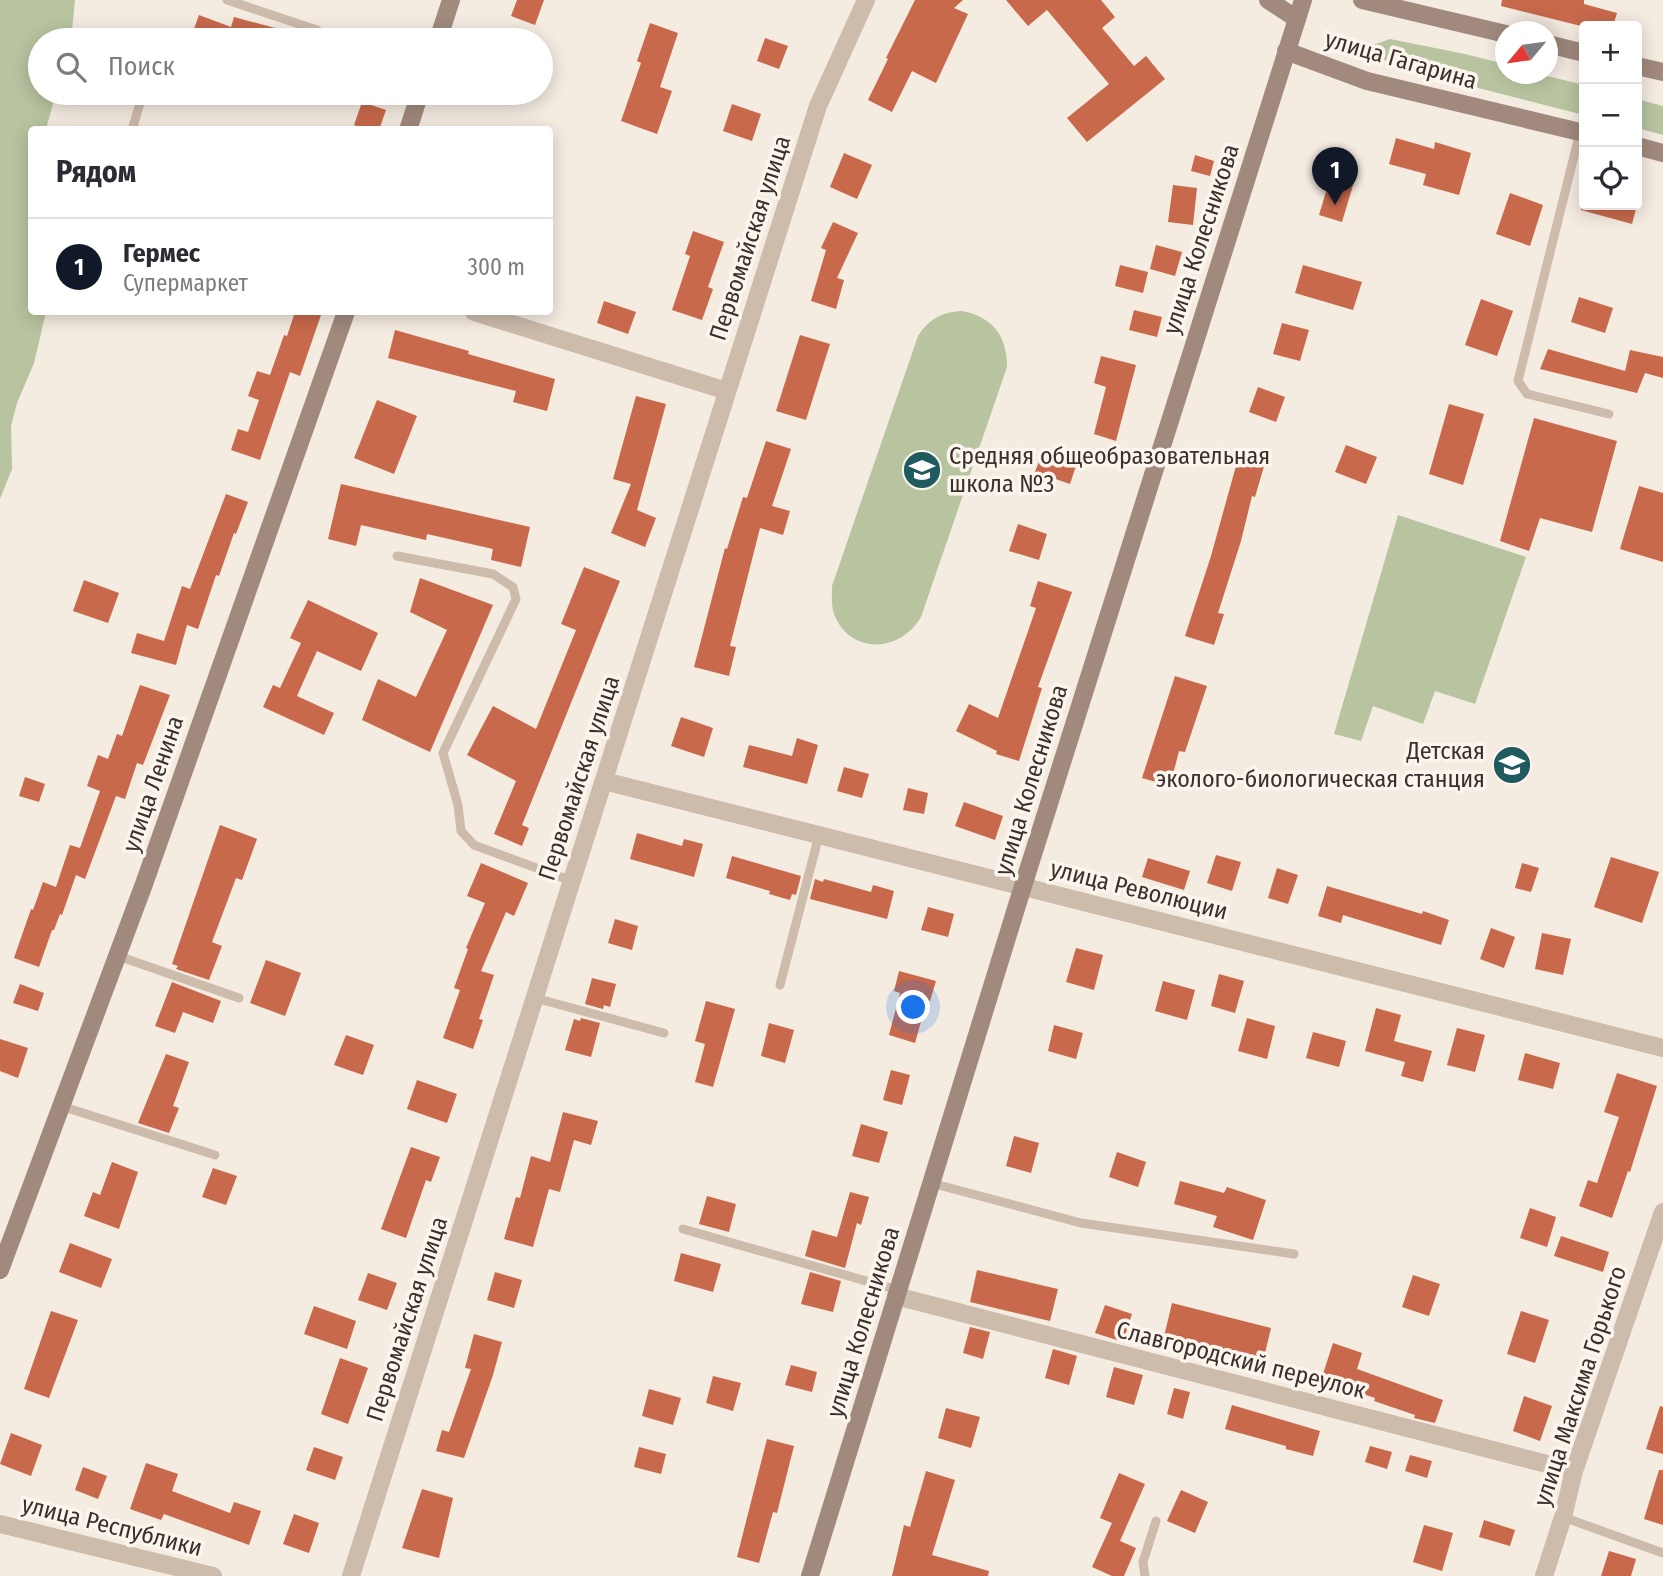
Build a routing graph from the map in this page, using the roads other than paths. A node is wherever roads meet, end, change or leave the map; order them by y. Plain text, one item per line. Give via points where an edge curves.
1 (228, 0) edge
2 (451, 0) edge
3 (866, 0) edge
4 (1268, 0) edge
5 (1303, 0) edge
6 (1362, 0) edge
7 (1297, 19) junction
8 (311, 28) edge
9 (442, 28) edge
10 (1495, 31) edge
11 (1558, 46) edge
12 (1286, 51) junction
13 (1579, 52) edge
14 (1642, 67) edge
15 (1663, 72) edge
16 (139, 105) edge
17 (416, 105) edge
18 (133, 126) edge
19 (409, 126) edge
20 (1579, 131) edge
21 (1579, 144) edge
22 (1641, 147) edge
23 (1663, 153) edge
24 (345, 315) edge
25 (484, 315) edge
26 (727, 391) junction
27 (1609, 414) dead end
28 (397, 556) dead end
29 (604, 781) junction
30 (819, 835) junction
31 (572, 881) junction
32 (1023, 886) junction
33 (118, 956) junction
34 (780, 985) dead end
35 (239, 998) dead end
36 (535, 998) junction
37 (664, 1033) dead end
38 (1663, 1048) edge
39 (61, 1106) junction
40 (215, 1155) dead end
41 (931, 1183) junction
42 (1663, 1212) edge
43 (683, 1228) dead end
44 (1294, 1254) dead end
45 (0, 1270) edge
46 (897, 1293) junction
47 (1574, 1471) junction
48 (1563, 1517) junction
49 (1156, 1521) dead end
50 (0, 1524) edge
51 (1663, 1553) edge
52 (213, 1576) edge
53 (351, 1576) edge
54 (810, 1576) edge
55 (1145, 1576) edge
56 (1544, 1576) edge

1 - 8 lane
2 - 9 street
3 - 26 street, Первомайская улица via 818,106
4 - 7 street, улица Гагарина
5 - 7 street, улица Колесникова
6 - 10 street, улица Гагарина
7 - 12 street, улица Колесникова
11 - 13 street
12 - 20 street, улица Гагарина via 1367,81
12 - 32 street, улица Колесникова
14 - 15 street
16 - 18 lane
17 - 19 street
21 - 27 lane via 1518,381 1527,394
22 - 23 street
24 - 33 street, улица Ленина
25 - 26 street
26 - 29 street, Первомайская улица
28 - 31 lane via 493,574 513,587 516,600 443,753 461,831 474,845
29 - 30 street, улица Революции
29 - 31 street, Первомайская улица
30 - 32 street, улица Революции
30 - 34 lane
31 - 36 street, Первомайская улица
32 - 38 street, улица Революции
32 - 41 street, улица Колесникова
33 - 35 lane
33 - 39 street, улица Ленина
36 - 37 lane
36 - 53 street, Первомайская улица
39 - 40 lane
39 - 45 street, улица Ленина
41 - 44 lane via 1081,1223
41 - 46 street, улица Колесникова
42 - 47 street, улица Максима Горького
43 - 46 lane
46 - 47 street, Славгородский переулок
46 - 54 street, улица Колесникова
47 - 48 street, улица Максима Горького
48 - 51 lane
48 - 56 street, улица Максима Горького
49 - 55 lane via 1143,1562
50 - 52 street, улица Республики

